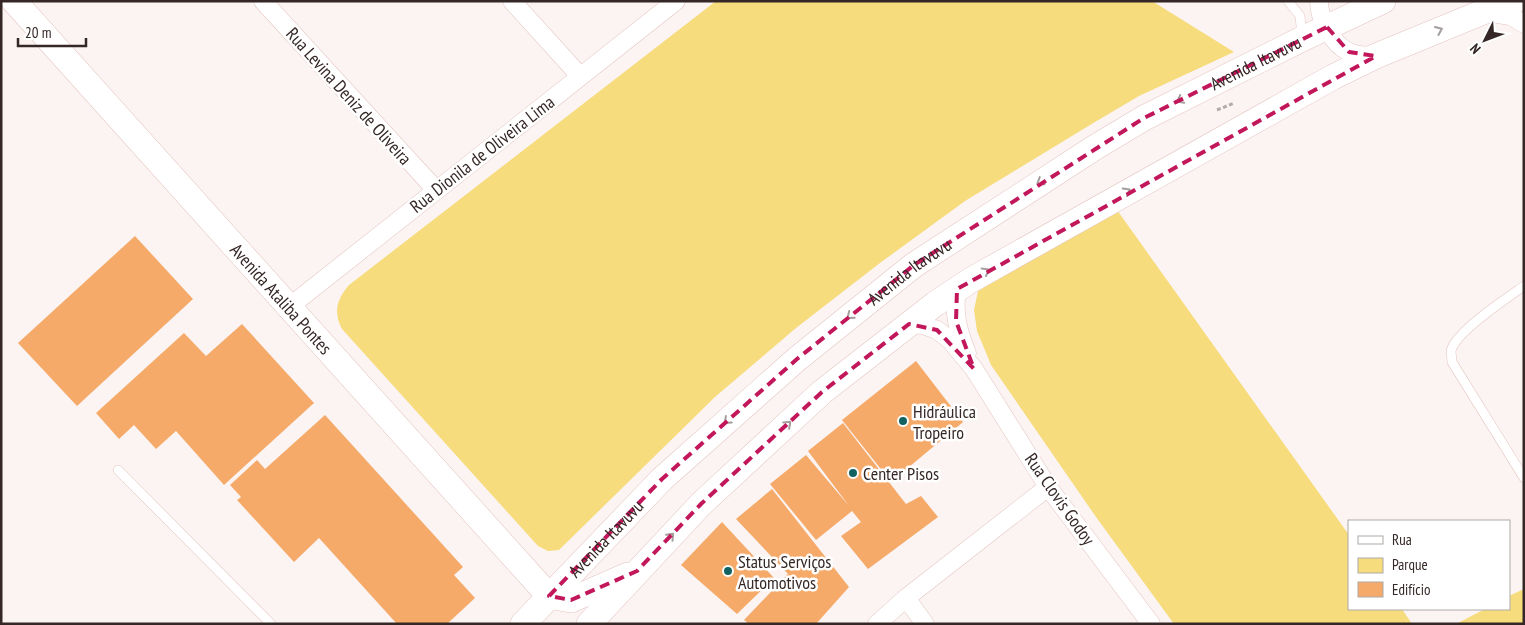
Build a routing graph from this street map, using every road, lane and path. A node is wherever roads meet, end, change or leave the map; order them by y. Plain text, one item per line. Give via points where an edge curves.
1 (14, 1) edge
2 (263, 1) edge
3 (512, 1) edge
4 (676, 1) edge
5 (1288, 1) edge
6 (1319, 1) edge
7 (1382, 1) edge
8 (1514, 1) edge
9 (1482, 12) junction
10 (1524, 24) edge
11 (1327, 27) junction
12 (1302, 39) junction
13 (1376, 56) junction
14 (580, 76) junction
15 (436, 190) junction
16 (1524, 286) edge
17 (957, 289) junction
18 (289, 307) junction
19 (909, 324) junction
20 (974, 369) junction
21 (118, 470) dead end
22 (1524, 478) edge
23 (1048, 487) junction
24 (637, 571) junction
25 (549, 596) junction
26 (906, 598) junction
27 (271, 624) edge
28 (523, 624) edge
29 (589, 624) edge
30 (877, 624) edge
31 (925, 624) edge
32 (1151, 624) edge

1 - 18 main road, Avenida Ataliba Pontes
2 - 15 street, Rua Levina Deniz de Oliveira
3 - 14 street
4 - 14 street, Rua Dionila de Oliveira Lima
5 - 12 lane via 1300,16
6 - 11 street, Avenida Itavuvu
7 - 11 main road, Avenida Itavuvu
8 - 9 main road, Avenida Itavuvu
9 - 10 street via 1511,16
13 -> 9 main road, Avenida Itavuvu
11 - 12 main road, Avenida Itavuvu
11 - 13 street, Avenida Itavuvu via 1338,45 1349,52
12 -> 25 main road, Avenida Itavuvu via 1144,118 914,264 797,359 662,479
17 -> 13 main road, Avenida Itavuvu via 1182,160
14 - 15 street, Rua Dionila de Oliveira Lima
15 - 18 street, Rua Dionila de Oliveira Lima
16 - 22 lane via 1472,325 1451,351 1452,362
17 - 19 main road, Avenida Itavuvu
17 - 20 street, Rua Clovis Godoy via 954,302 956,321
18 - 25 main road, Avenida Ataliba Pontes
19 - 20 street, Rua Clovis Godoy via 923,324 937,330 950,340
24 -> 19 main road, Avenida Itavuvu via 701,504 822,392
20 - 23 street, Rua Clovis Godoy
21 - 27 lane
23 - 26 street
23 - 32 street, Rua Clovis Godoy
24 - 25 main road, Avenida Itavuvu via 571,600
24 - 29 main road, Avenida Itavuvu
25 - 28 main road, Avenida Itavuvu
26 - 30 street
26 - 31 street

